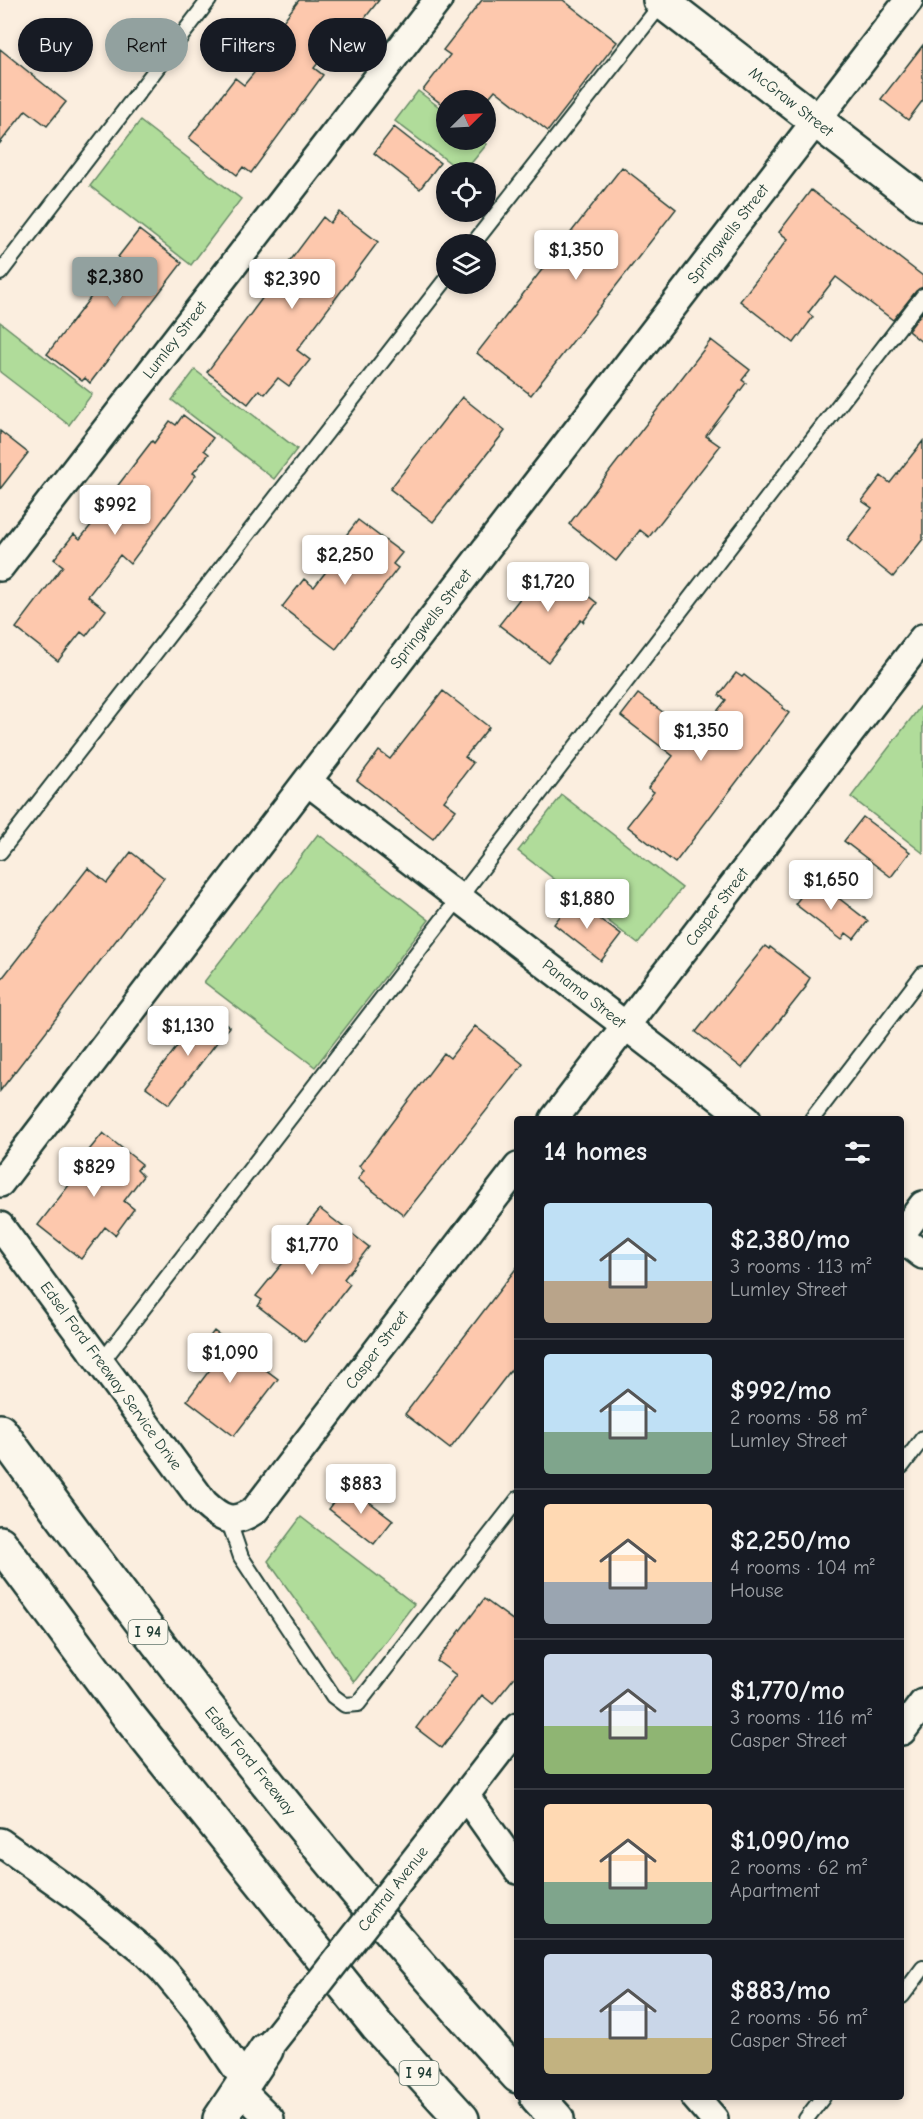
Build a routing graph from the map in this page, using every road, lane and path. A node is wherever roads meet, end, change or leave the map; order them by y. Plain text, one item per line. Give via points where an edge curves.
1 (209, 0) edge
2 (438, 0) edge
3 (909, 0) edge
4 (662, 1) edge
5 (816, 120) junction
6 (923, 204) edge
7 (481, 234) edge
8 (0, 273) edge
9 (436, 292) edge
10 (923, 296) edge
11 (0, 567) edge
12 (923, 638) edge
13 (307, 781) junction
14 (0, 852) edge
15 (460, 898) junction
16 (923, 974) edge
17 (626, 1026) junction
18 (556, 1116) edge
19 (743, 1116) edge
20 (814, 1116) edge
21 (514, 1172) edge
22 (0, 1183) edge
23 (923, 1205) edge
24 (0, 1226) edge
25 (904, 1230) edge
26 (904, 1241) edge
27 (923, 1255) edge
28 (100, 1363) junction
29 (0, 1431) edge
30 (923, 1438) edge
31 (904, 1463) edge
32 (514, 1504) edge
33 (228, 1519) junction
34 (0, 1543) edge
35 (923, 1703) edge
36 (904, 1728) edge
37 (514, 1732) edge
38 (465, 1795) junction
39 (0, 1841) edge
40 (514, 1864) edge
41 (923, 1968) edge
42 (904, 1993) edge
43 (266, 2050) joint
44 (514, 2072) edge
45 (243, 2085) junction
46 (540, 2100) edge
47 (698, 2100) edge
48 (821, 2100) edge
49 (220, 2119) edge
50 (270, 2119) edge
51 (462, 2119) edge
52 (557, 2119) edge
53 (714, 2119) edge
54 (806, 2119) edge

1 - 8 lane
2 - 11 street, Lumley Street
3 - 5 street, Springwells Street
4 - 5 main road, McGraw Street
4 - 7 lane
5 - 6 main road, McGraw Street
5 - 13 street, Springwells Street
9 - 14 lane
10 - 15 lane
12 - 17 street, Casper Street
13 - 15 street, Panama Street
13 - 22 street, Springwells Street
15 - 17 street, Panama Street
15 - 28 lane
16 - 20 lane
17 - 18 street, Casper Street
17 - 19 street, Panama Street
21 - 33 street, Casper Street via 255,1510
23 - 25 street
24 - 28 street, Edsel Ford Freeway Service Drive
26 - 27 street
28 - 33 street, Edsel Ford Freeway Service Drive via 204,1503
29 - 44 main road, Edsel Ford Freeway / I 94 via 162,1650 296,1819
30 - 31 lane
32 - 33 lane via 358,1704 345,1705 333,1696 241,1557
34 - 51 main road, I 94 via 127,1714 369,2017
35 - 36 street
37 - 38 street, Central Avenue
38 - 40 street
38 - 43 street, Central Avenue, bridge
39 - 45 street via 98,1913 164,1971 199,2013
41 - 42 lane
43 - 45 main road
45 - 49 main road
45 - 50 street
46 - 52 main road
47 - 53 street
48 - 54 lane

